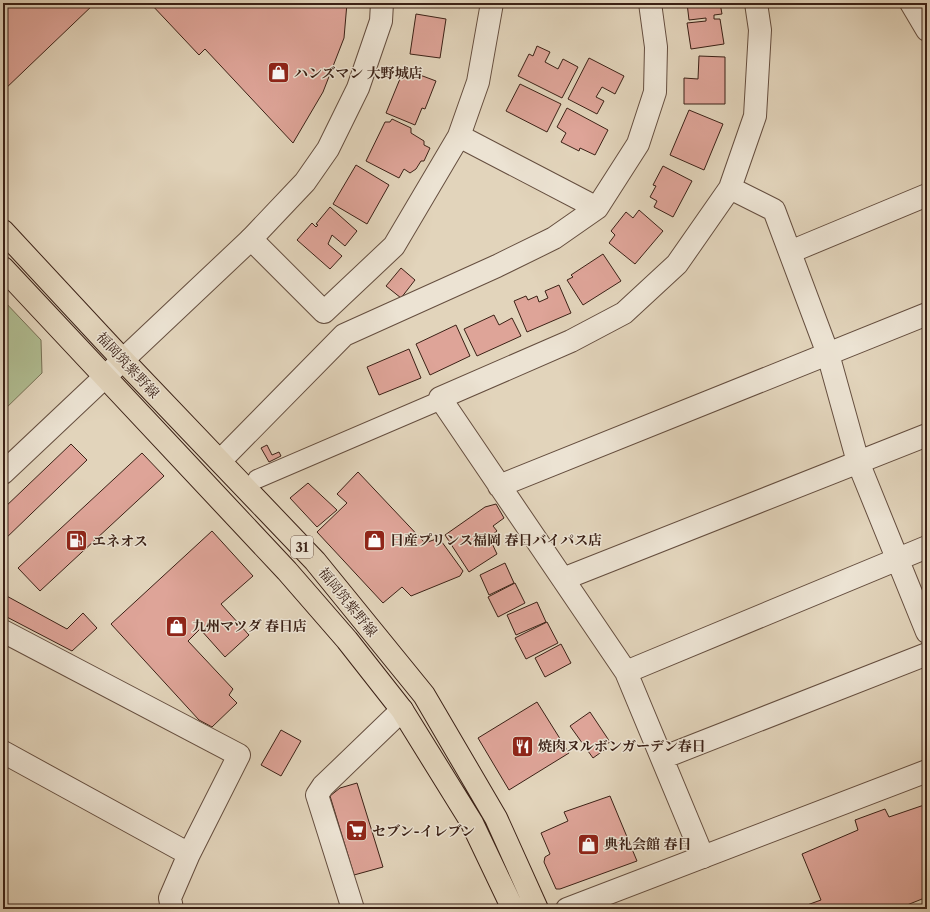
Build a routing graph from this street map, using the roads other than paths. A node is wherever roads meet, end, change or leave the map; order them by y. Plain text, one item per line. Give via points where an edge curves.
1 (382, 3) edge
2 (492, 3) edge
3 (650, 3) edge
4 (756, 3) edge
5 (911, 3) edge
6 (927, 30) edge
7 (460, 136) junction
8 (730, 188) junction
9 (927, 195) edge
10 (597, 208) junction
11 (3, 232) edge
12 (251, 239) junction
13 (790, 252) junction
14 (3, 268) edge
15 (324, 312) junction
16 (927, 314) edge
17 (344, 335) junction
18 (828, 354) junction
19 (122, 359) junction
20 (104, 377) junction
21 (432, 404) dead end
22 (927, 435) edge
23 (220, 461) junction
24 (858, 462) junction
25 (3, 473) edge
26 (257, 478) dead end
27 (499, 486) junction
28 (927, 547) edge
29 (898, 560) junction
30 (564, 579) junction
31 (3, 631) edge
32 (927, 632) edge
33 (927, 654) edge
34 (626, 672) junction
35 (402, 710) junction
36 (3, 752) edge
37 (662, 758) junction
38 (927, 771) edge
39 (189, 854) junction
40 (703, 857) junction
41 (172, 909) edge
42 (353, 909) edge
43 (513, 909) edge
44 (537, 909) edge
45 (567, 909) edge

1 - 12 street via 381,21 358,88 328,149 305,182
2 - 7 street via 478,82
3 - 10 street via 656,47 655,92 638,144
4 - 8 street via 760,30 756,116
5 - 6 street
7 - 10 street
7 - 15 street via 394,246
8 - 13 street via 774,210
8 - 27 street via 677,264 624,312 570,341 440,398
9 - 13 street
10 - 17 street via 554,238
11 - 19 main road, 福岡筑紫野線 / 31
12 - 15 street
12 - 19 street
13 - 18 street
14 - 20 main road, 福岡筑紫野線 / 31
15 - 17 street
16 - 18 street
17 - 23 street
18 - 24 street
18 - 27 street
19 - 20 street
19 - 23 main road, 福岡筑紫野線 / 31
20 - 25 street
20 - 35 main road, 福岡筑紫野線 / 31 via 287,572
21 - 26 street
22 - 24 street
23 - 44 main road, 福岡筑紫野線 / 31 via 315,561 424,695 496,818
24 - 29 street
24 - 30 street
27 - 30 street
28 - 29 street
29 - 32 street
29 - 34 street
30 - 34 street
31 - 39 street via 239,755
33 - 37 street
34 - 37 street
35 - 42 street via 323,786 317,795
35 - 43 main road, 福岡筑紫野線 / 31 via 472,823
36 - 39 street
37 - 40 street
38 - 40 street
39 - 41 street via 170,898
40 - 45 street

